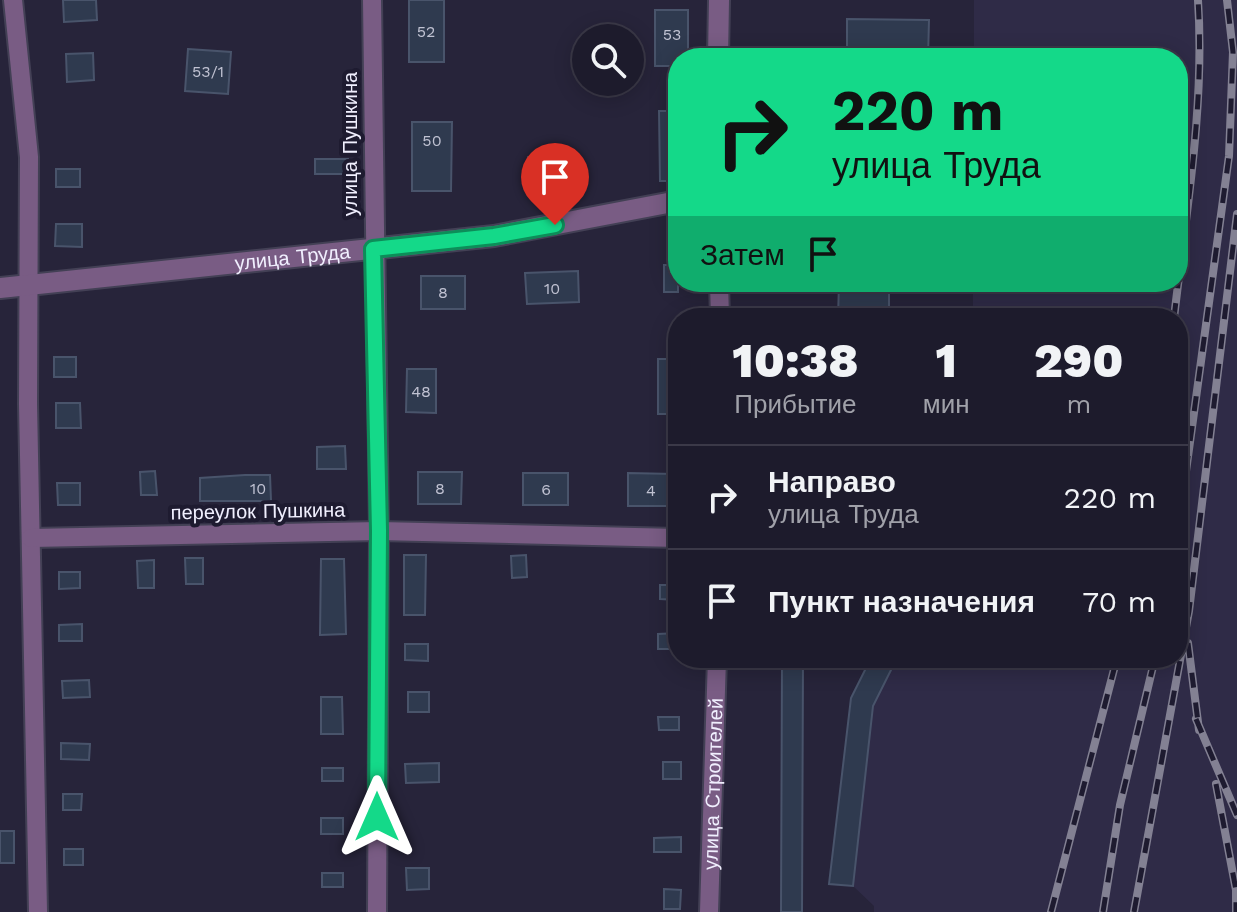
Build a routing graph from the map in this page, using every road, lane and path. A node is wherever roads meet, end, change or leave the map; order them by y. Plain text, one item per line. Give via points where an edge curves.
1 (13, 0) edge
2 (372, 0) edge
3 (719, 0) edge
4 (718, 48) edge
5 (668, 203) edge
6 (373, 249) junction
7 (31, 284) junction
8 (0, 288) edge
9 (379, 531) junction
10 (31, 538) junction
11 (668, 538) edge
12 (717, 668) edge
13 (38, 912) edge
14 (377, 912) edge
15 (709, 912) edge

1 - 7 street via 29,157
2 - 6 street, улица Пушкина
3 - 4 street
5 - 6 street, улица Труда via 494,236
6 - 7 street, улица Труда
6 - 9 street, улица Пушкина
7 - 8 street, улица Труда
7 - 10 street
9 - 10 street, переулок Пушкина
9 - 11 street, переулок Пушкина
9 - 14 street, улица Пушкина
10 - 13 street
12 - 15 street, улица Строителей

